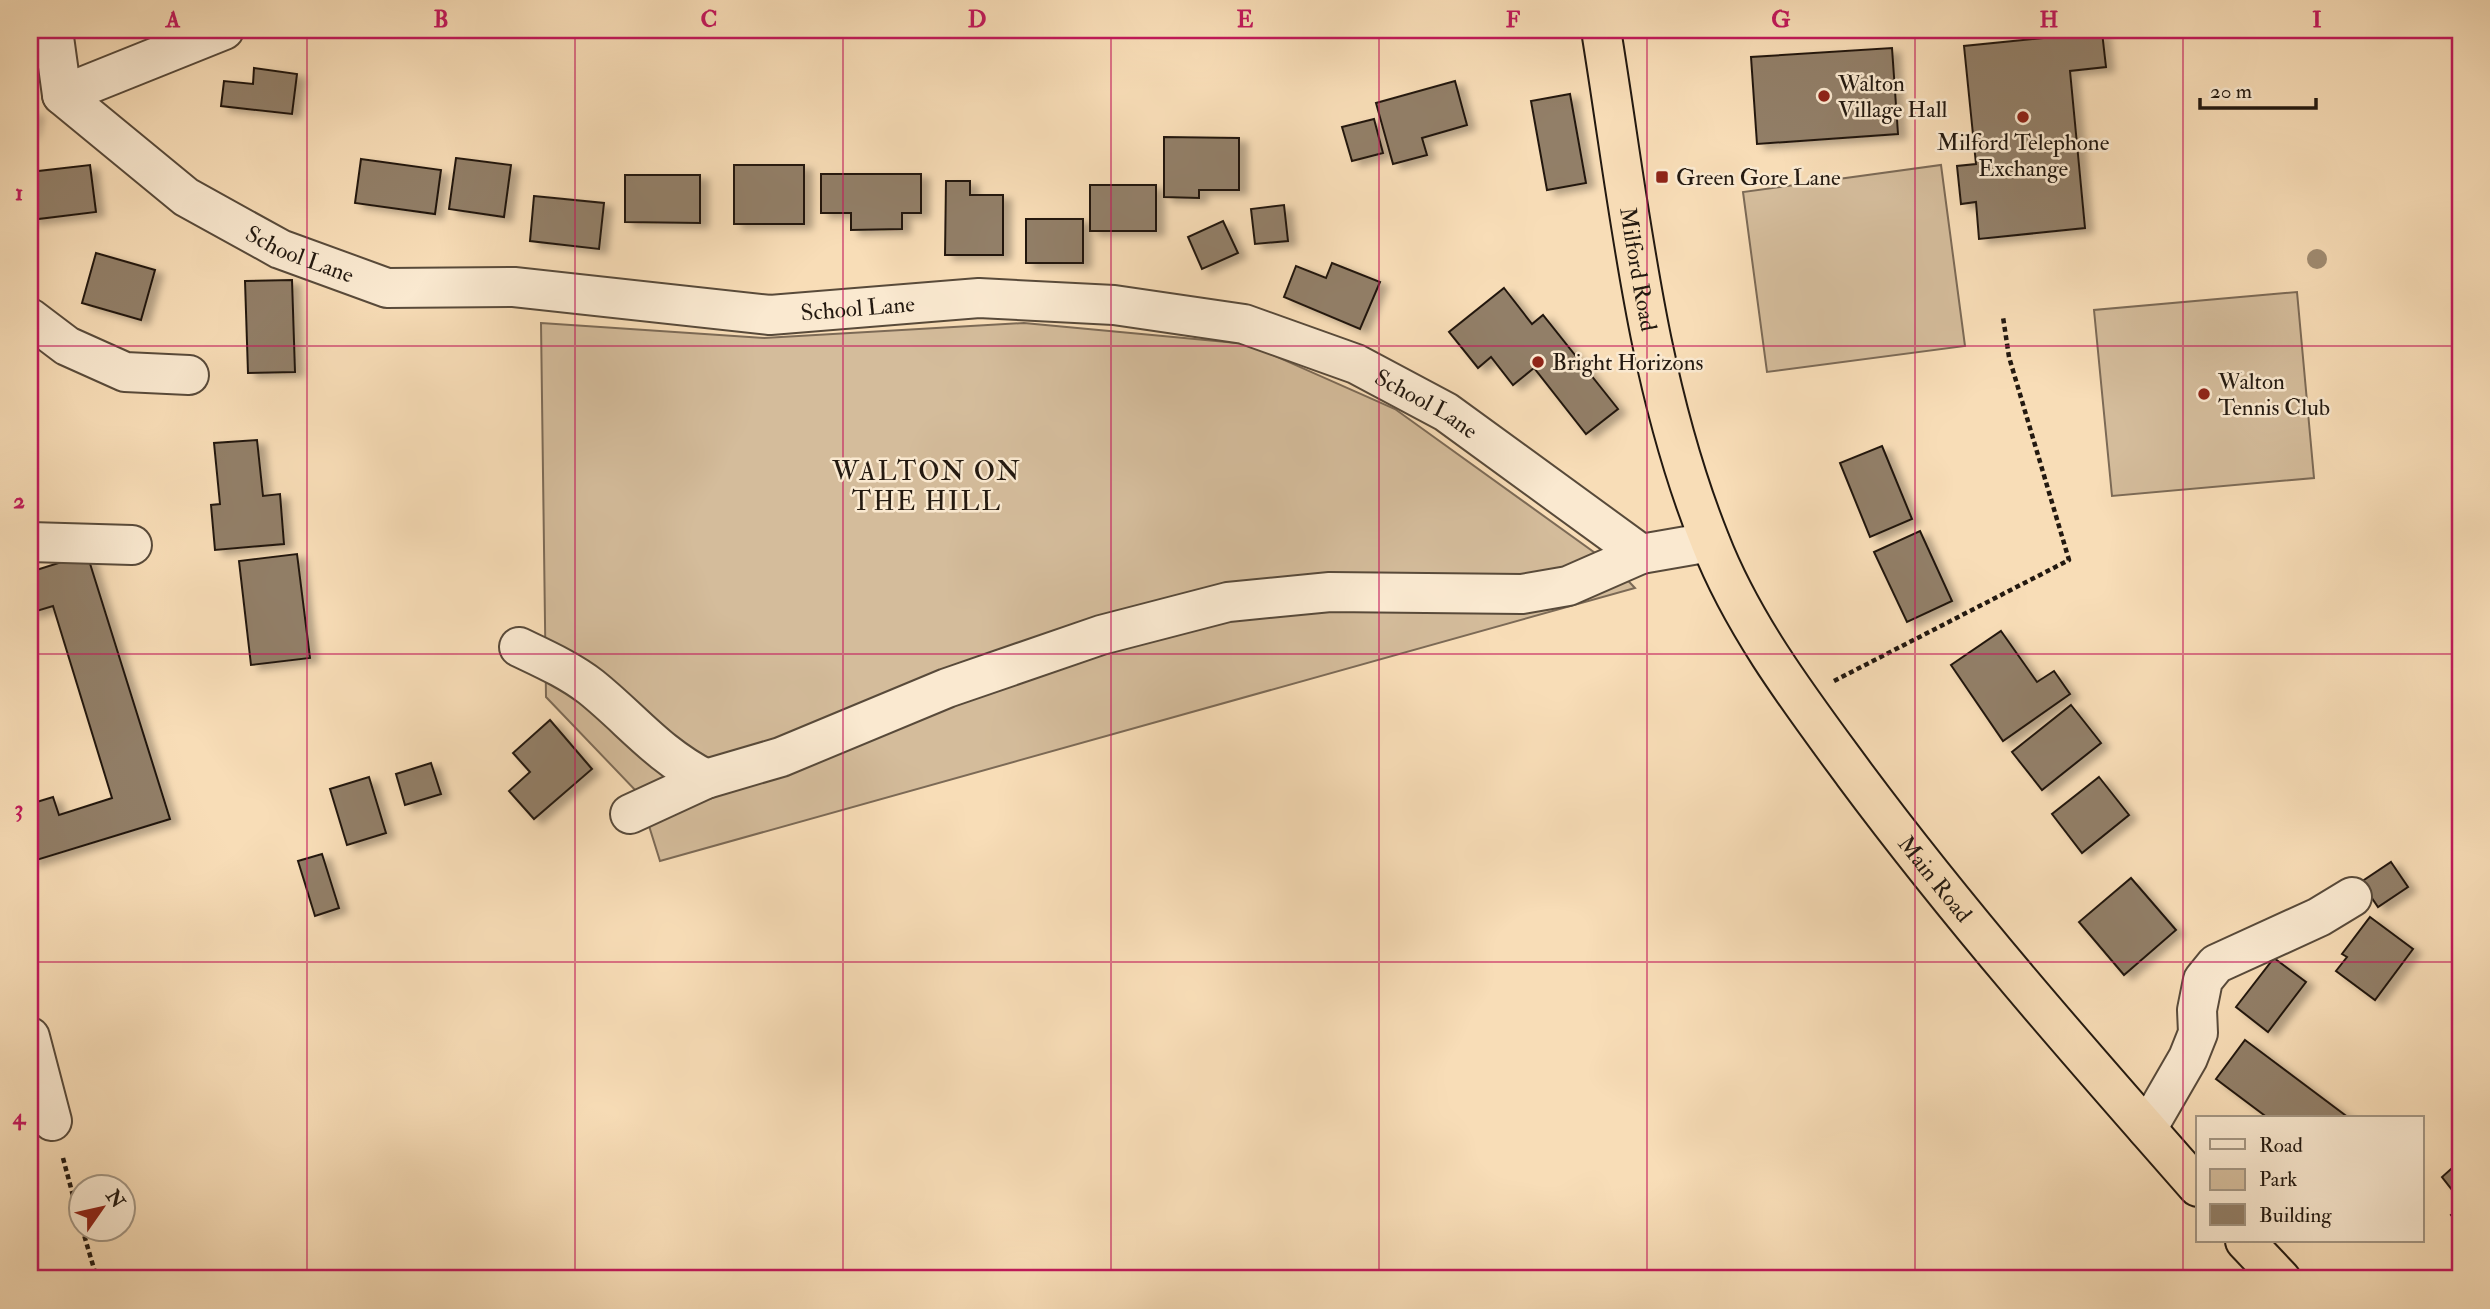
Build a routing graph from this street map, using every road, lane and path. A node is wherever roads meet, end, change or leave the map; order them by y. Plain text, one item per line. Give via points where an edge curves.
1 (54, 30) edge
2 (224, 30) edge
3 (1601, 30) edge
4 (2010, 30) edge
5 (1950, 36) dead end
6 (62, 95) junction
7 (2003, 317) dead end
8 (30, 318) edge
9 (189, 374) dead end
10 (30, 542) edge
11 (1710, 542) junction
12 (132, 545) dead end
13 (1641, 555) junction
14 (519, 647) dead end
15 (1798, 699) junction
16 (706, 779) junction
17 (630, 814) dead end
18 (2352, 897) dead end
19 (30, 1037) edge
20 (52, 1121) joint
21 (2147, 1129) junction
22 (66, 1172) edge
23 (2196, 1185) edge
24 (86, 1242) edge
25 (2246, 1242) edge
26 (97, 1279) edge
27 (2281, 1279) edge

1 - 6 street
2 - 6 street
3 - 11 highway, Milford Road via 1653,354
4 - 5 path
6 - 13 street, School Lane via 186,197 280,249 387,288 514,287 770,315 979,298 1114,305 1244,324 1356,364 1447,412
7 - 15 path via 2009,357 2069,560
8 - 9 street via 67,346 125,372
10 - 12 street
11 - 13 street
11 - 15 highway, Main Road
13 - 16 street via 1567,586 1522,594 1330,592 1228,602 1101,635 947,688 781,757
14 - 16 street via 568,671 664,755
15 - 21 highway, Main Road via 1928,871
16 - 17 street
18 - 21 street via 2216,964 2203,980 2197,1033 2188,1058
19 - 20 street
20 - 22 path
21 - 23 highway, Main Road
24 - 26 path
25 - 27 highway

